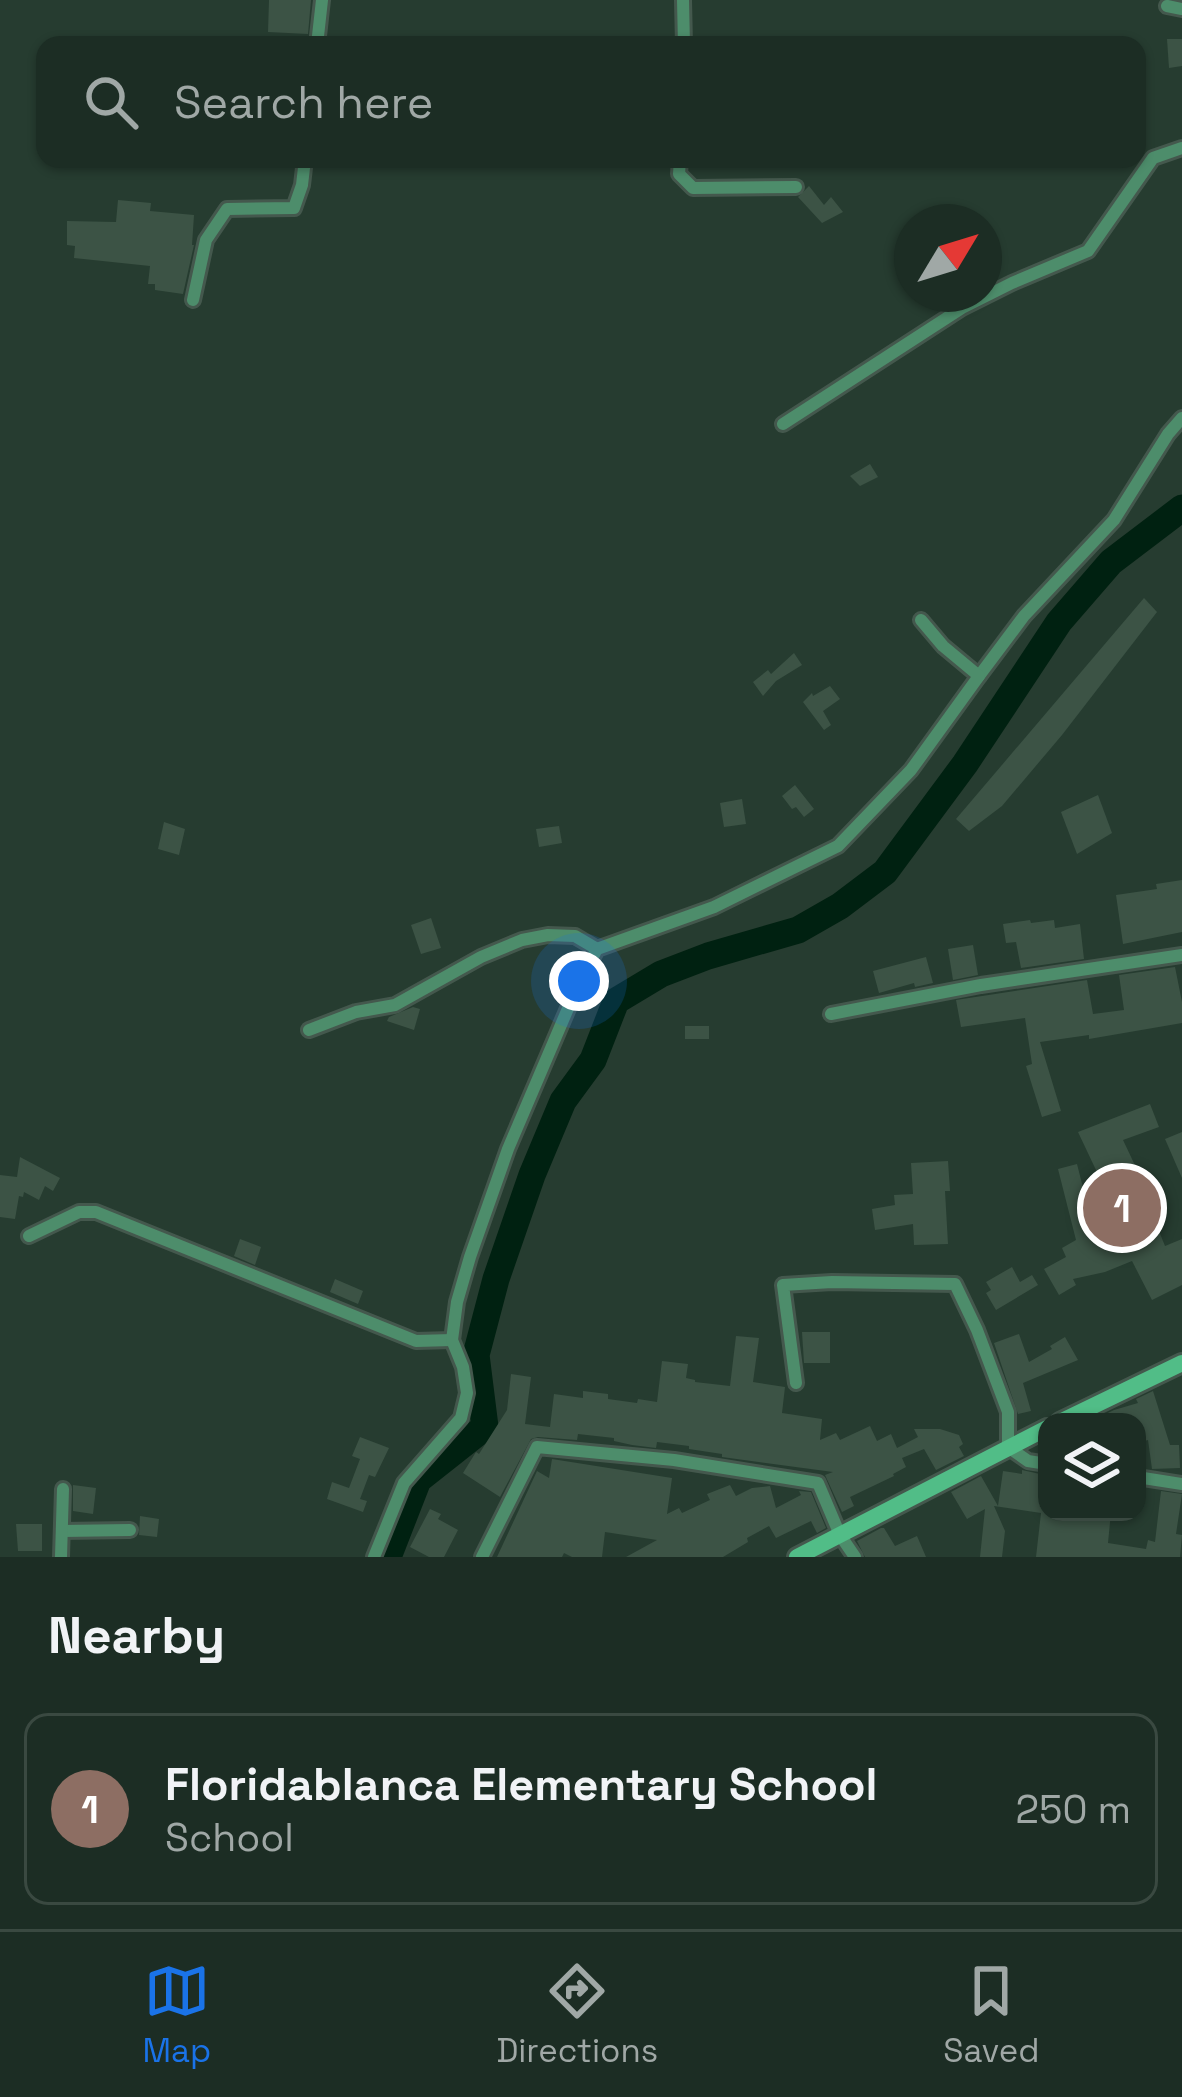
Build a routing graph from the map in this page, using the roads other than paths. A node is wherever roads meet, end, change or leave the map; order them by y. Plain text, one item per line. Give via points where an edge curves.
1 (322, 0) edge
2 (683, 0) edge
3 (318, 36) edge
4 (684, 36) edge
5 (1182, 148) edge
6 (304, 168) edge
7 (680, 168) edge
8 (796, 188) dead end
9 (193, 300) dead end
10 (1182, 418) edge
11 (783, 424) dead end
12 (921, 620) dead end
13 (979, 676) junction
14 (597, 949) junction
15 (1182, 956) edge
16 (831, 1014) dead end
17 (309, 1030) dead end
18 (29, 1236) dead end
19 (452, 1340) junction
20 (1182, 1363) edge
21 (796, 1383) dead end
22 (1079, 1413) edge
23 (1038, 1432) edge
24 (1008, 1447) junction
25 (1038, 1463) edge
26 (1146, 1478) edge
27 (1182, 1484) edge
28 (63, 1489) dead end
29 (130, 1530) dead end
30 (62, 1531) junction
31 (840, 1535) junction
32 (61, 1557) edge
33 (374, 1557) edge
34 (482, 1557) edge
35 (796, 1557) edge
36 (855, 1557) edge

1 - 3 street
2 - 4 street
5 - 11 street via 1153,158 1088,251 962,308
6 - 9 street via 294,208 227,209 206,240
7 - 8 street via 693,188
10 - 13 street via 1114,520
12 - 13 street
13 - 14 street via 911,770 838,846 714,907
14 - 17 street via 575,936 522,940 395,1005
14 - 19 street via 508,1150 470,1257
15 - 16 street
18 - 19 street via 96,1211 416,1341
19 - 33 street via 467,1393 460,1418 404,1483
20 - 22 street
21 - 24 street via 783,1285 955,1284 1008,1412
23 - 24 street
24 - 25 street
24 - 31 street
26 - 27 street
28 - 30 street
29 - 30 street
30 - 32 street
31 - 34 street via 818,1483 537,1447
31 - 35 street
31 - 36 street

